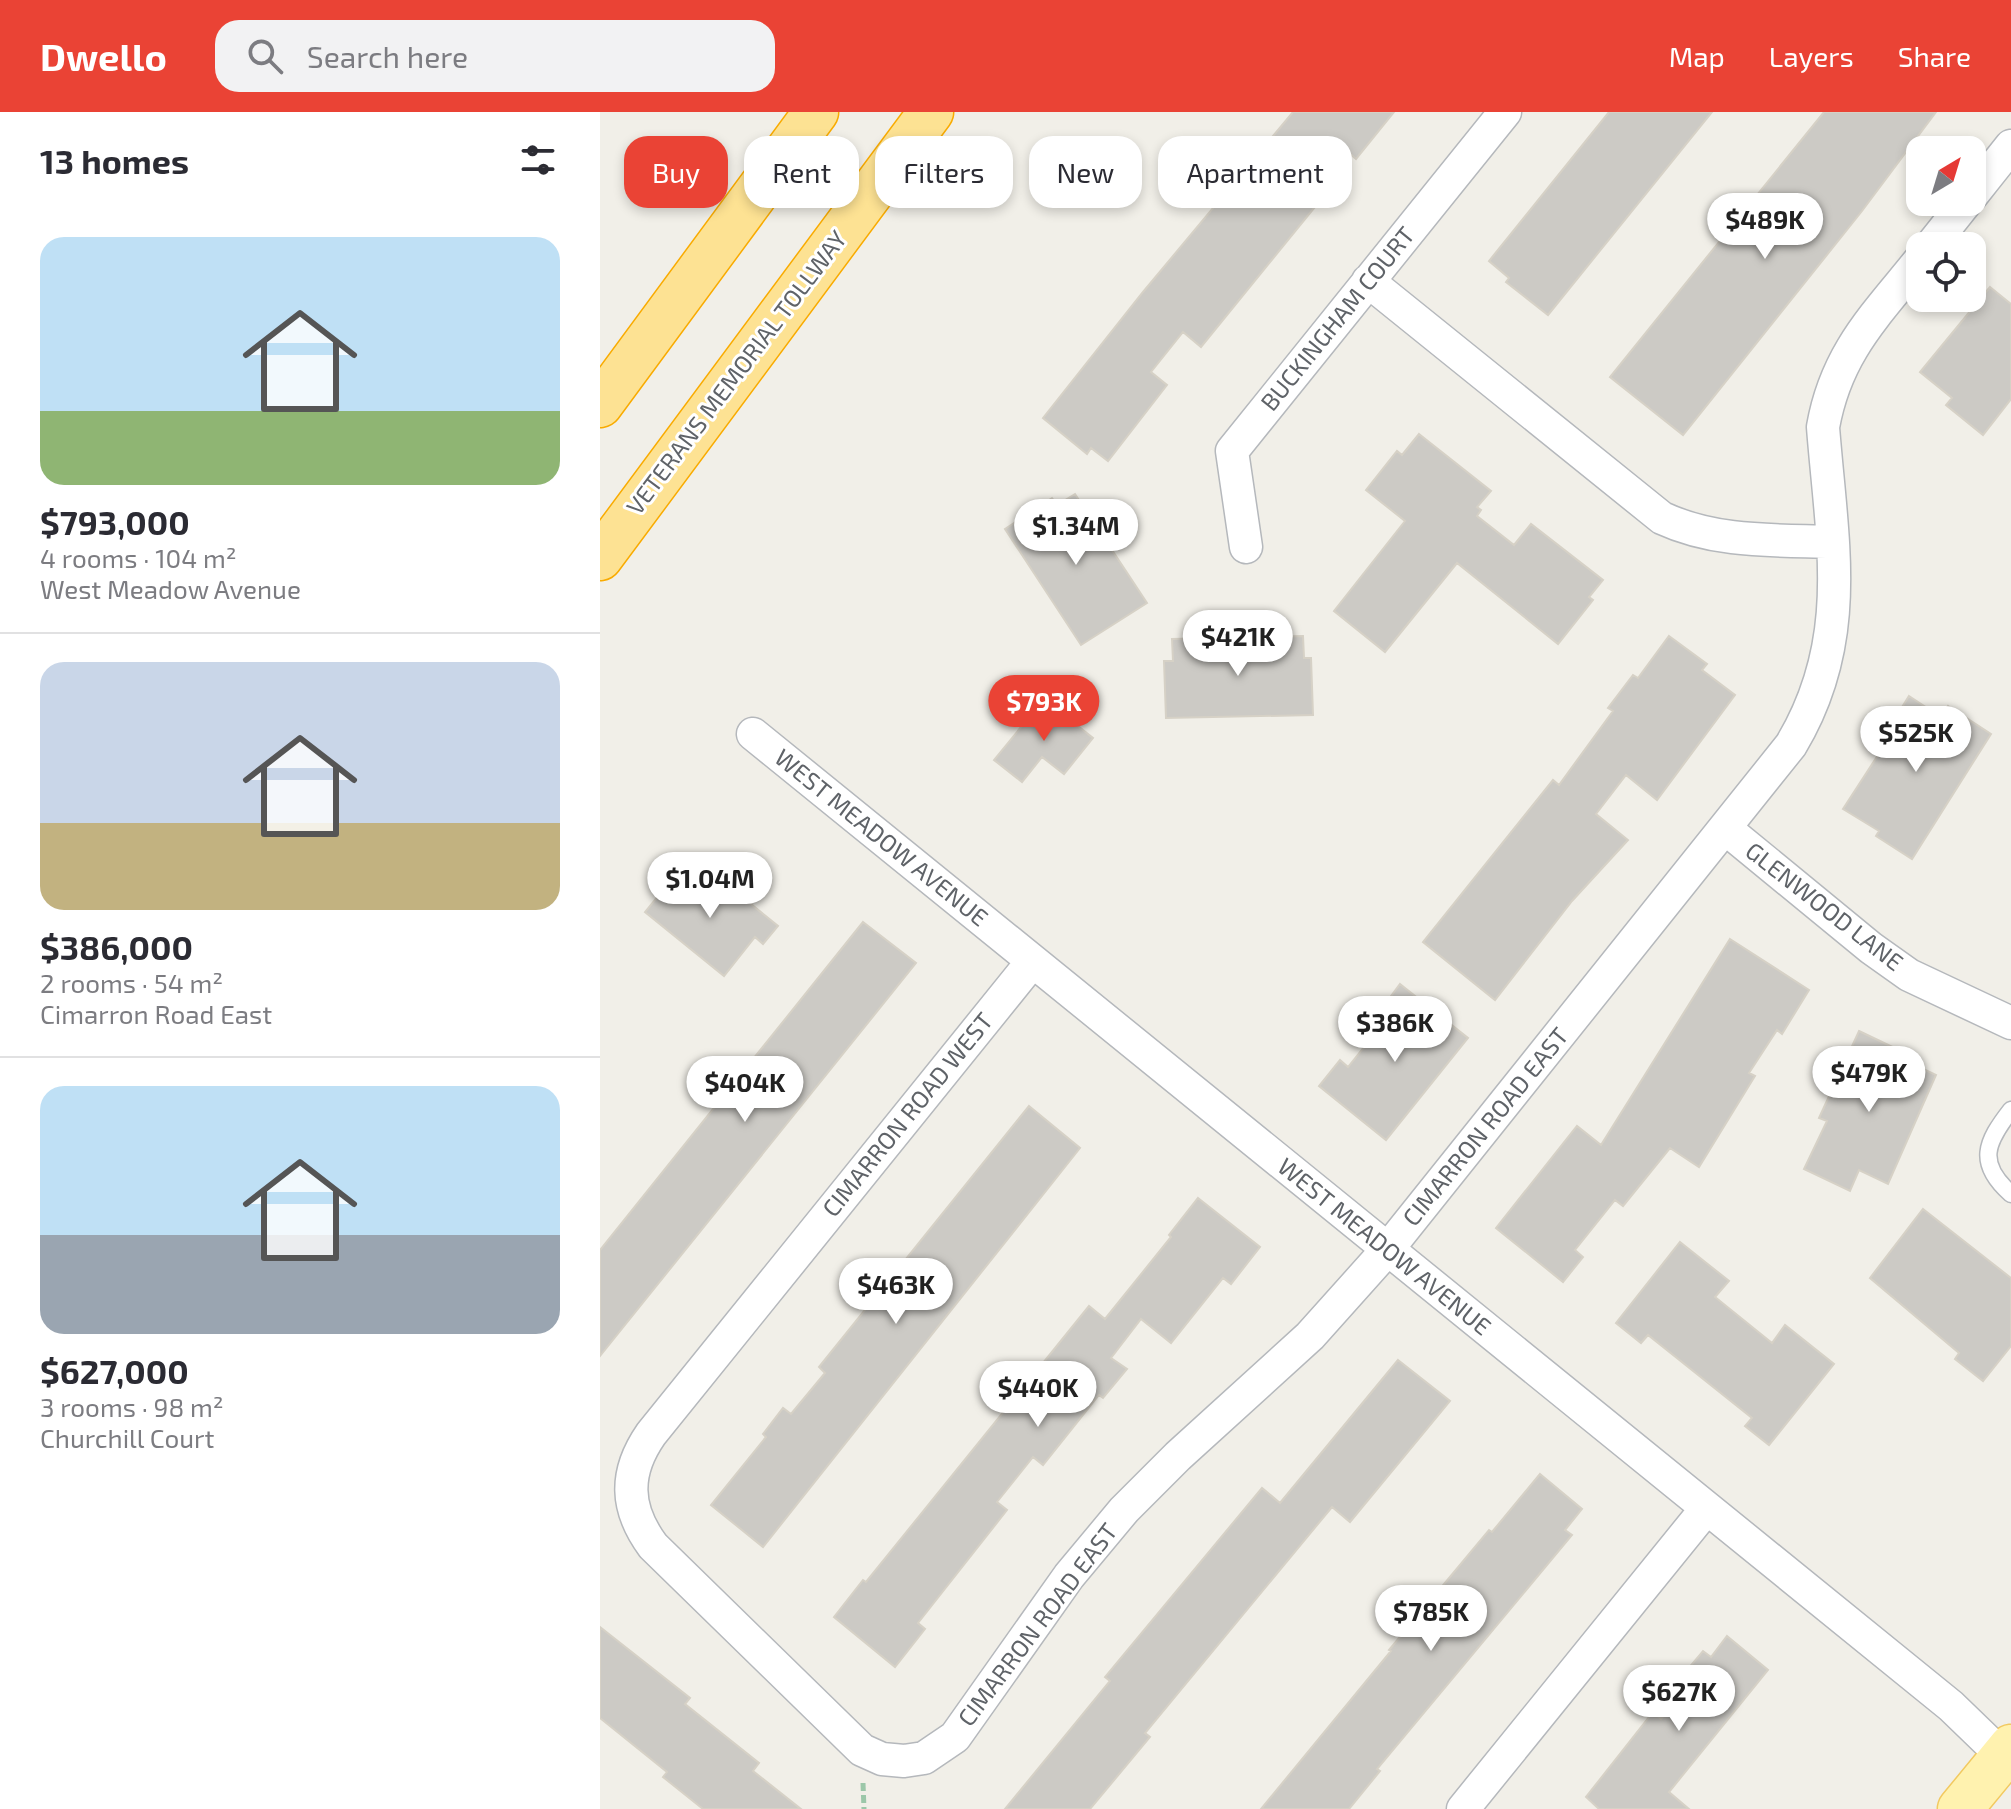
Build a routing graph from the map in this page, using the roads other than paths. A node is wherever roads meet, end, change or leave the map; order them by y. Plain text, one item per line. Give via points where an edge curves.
1 (813, 112) edge
2 (931, 112) edge
3 (1505, 112) edge
4 (2011, 146) edge
5 (1986, 177) edge
6 (1955, 216) edge
7 (1942, 232) edge
8 (1906, 278) edge
9 (1368, 281) junction
10 (600, 405) edge
11 (1832, 542) junction
12 (1246, 547) dead end
13 (600, 558) edge
14 (753, 734) dead end
15 (1726, 829) junction
16 (1032, 962) junction
17 (2011, 1023) edge
18 (2011, 1110) edge
19 (2011, 1194) edge
20 (1387, 1250) junction
21 (1706, 1509) junction
22 (791, 1681) joint
23 (2009, 1756) edge
24 (1463, 1809) edge
25 (1960, 1809) edge

1 - 10 highway
2 - 13 highway, VETERANS MEMORIAL TOLLWAY
3 - 9 street, BUCKINGHAM COURT
4 - 5 street
6 - 7 street
8 - 11 street, CIMARRON ROAD EAST via 1854,343 1828,398 1823,427
9 - 11 street via 1662,518 1720,537
9 - 12 street, BUCKINGHAM COURT via 1232,451
11 - 15 street, CIMARRON ROAD EAST via 1835,610 1826,667 1791,745
14 - 16 street, WEST MEADOW AVENUE
15 - 17 street, GLENWOOD LANE via 1909,975
15 - 20 street, CIMARRON ROAD EAST
16 - 20 street, WEST MEADOW AVENUE
16 - 22 street, CIMARRON ROAD WEST via 651,1434 635,1461 629,1494 640,1529
18 - 19 lane via 1988,1146 1992,1173
20 - 21 street, WEST MEADOW AVENUE
20 - 22 street, CIMARRON ROAD EAST via 1310,1336 1124,1510 1069,1576 955,1737 939,1750 904,1761 862,1750
21 - 23 street, WEST MEADOW AVENUE
21 - 24 street
23 - 25 main road

